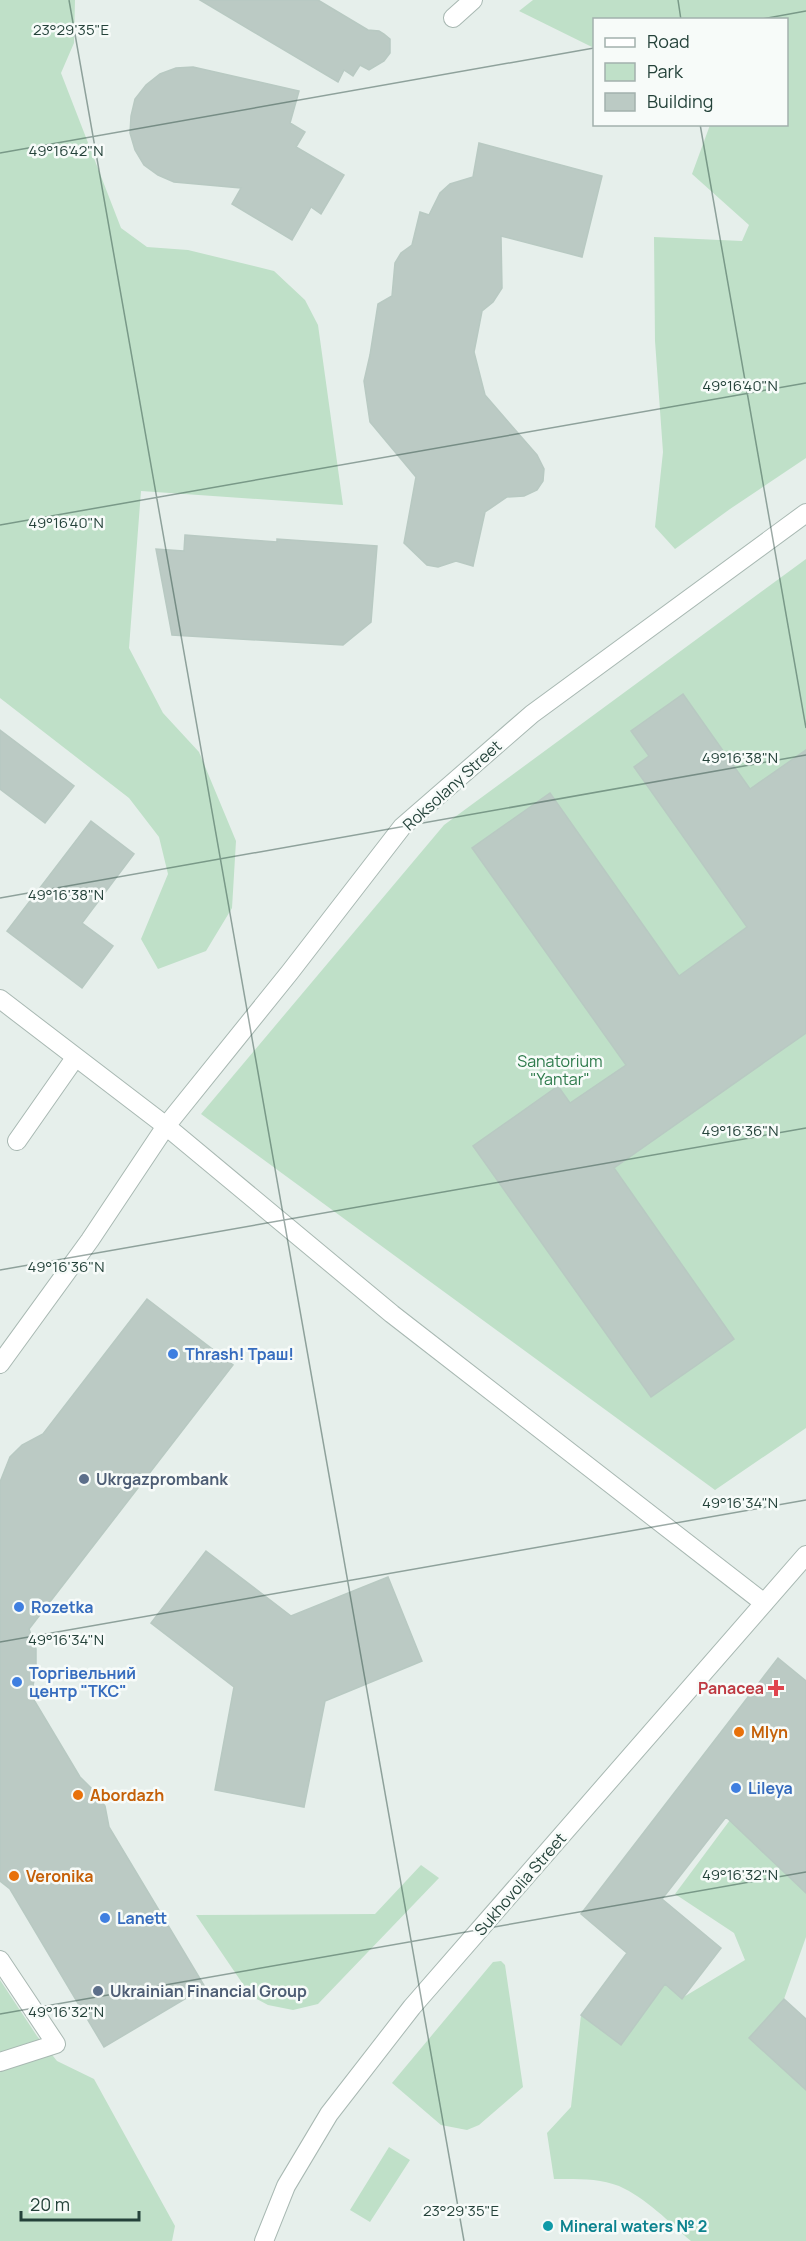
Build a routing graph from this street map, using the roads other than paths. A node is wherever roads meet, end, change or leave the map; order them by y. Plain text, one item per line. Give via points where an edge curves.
1 (473, 0) edge
2 (453, 18) dead end
3 (806, 513) edge
4 (0, 999) edge
5 (75, 1058) junction
6 (166, 1126) junction
7 (17, 1141) dead end
8 (0, 1365) edge
9 (806, 1555) edge
10 (764, 1603) junction
11 (0, 1959) edge
12 (0, 2062) edge
13 (264, 2241) edge

1 - 2 street
3 - 6 street, Roksolany Street via 532,714 402,827
4 - 5 street
5 - 6 street
5 - 7 street
6 - 8 street, Roksolany Street
6 - 10 street via 392,1314
9 - 10 street, Sukhovolia Street
10 - 13 street, Sukhovolia Street via 405,2015 329,2114 286,2186
11 - 12 street via 56,2044

